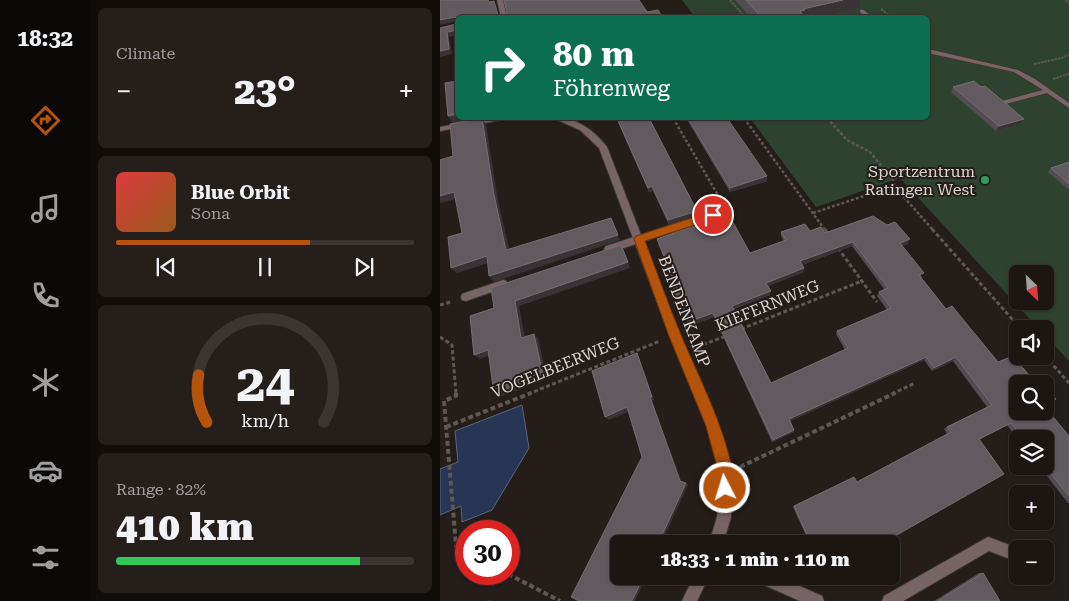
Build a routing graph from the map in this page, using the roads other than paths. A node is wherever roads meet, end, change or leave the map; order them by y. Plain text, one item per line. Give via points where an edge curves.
1 (500, 0) edge
2 (862, 11) dead end
3 (501, 15) edge
4 (867, 15) edge
5 (930, 51) edge
6 (1048, 91) junction
7 (1004, 103) edge
8 (1069, 106) edge
9 (490, 120) edge
10 (562, 120) edge
11 (440, 129) edge
12 (713, 215) road end
13 (639, 239) junction
14 (603, 251) edge
15 (512, 282) edge
16 (466, 297) dead end
17 (719, 535) edge
18 (1009, 552) edge
19 (697, 585) edge
20 (781, 585) edge
21 (689, 601) edge
22 (817, 601) edge
23 (889, 601) edge

1 - 3 street
2 - 4 street
5 - 6 street via 1016,71
6 - 7 street
6 - 8 street
9 - 11 street
10 - 13 street, BENDENKAMP via 593,135 602,147
12 - 13 street
13 - 14 street
13 - 17 street, BENDENKAMP via 712,426 726,474 724,517
15 - 16 street
18 - 23 street via 988,544
19 - 21 street
20 - 22 street

